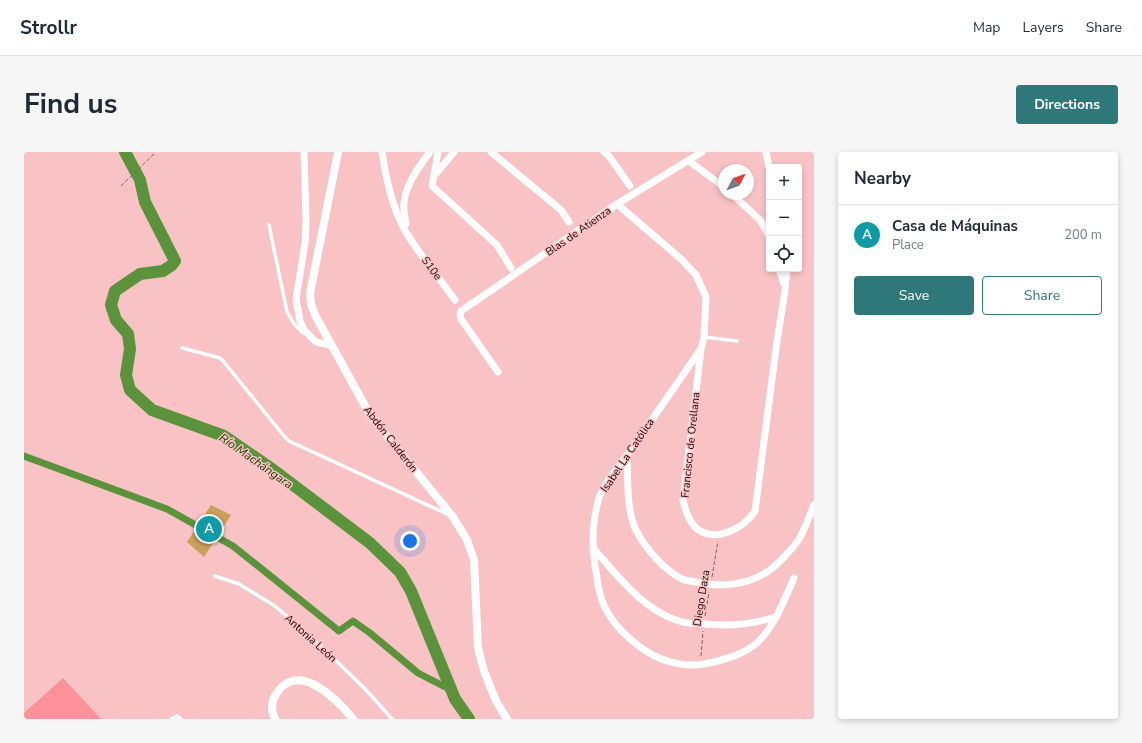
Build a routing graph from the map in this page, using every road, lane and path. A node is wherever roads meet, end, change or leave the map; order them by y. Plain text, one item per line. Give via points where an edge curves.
1 (304, 152) edge
2 (338, 152) edge
3 (382, 152) edge
4 (430, 152) edge
5 (438, 152) edge
6 (454, 152) edge
7 (491, 152) edge
8 (604, 152) edge
9 (702, 152) edge
10 (766, 152) edge
11 (154, 154) dead end
12 (689, 161) junction
13 (769, 164) edge
14 (434, 176) junction
15 (718, 183) edge
16 (122, 186) dead end
17 (630, 186) dead end
18 (738, 200) edge
19 (617, 204) junction
20 (569, 222) dead end
21 (269, 225) dead end
22 (766, 230) edge
23 (408, 236) junction
24 (511, 268) dead end
25 (780, 272) edge
26 (787, 272) edge
27 (785, 290) junction
28 (455, 300) dead end
29 (704, 337) junction
30 (311, 338) junction
31 (737, 341) dead end
32 (330, 345) junction
33 (182, 348) dead end
34 (701, 349) junction
35 (498, 372) dead end
36 (627, 455) junction
37 (814, 505) edge
38 (453, 517) junction
39 (719, 534) junction
40 (593, 548) junction
41 (215, 576) dead end
42 (794, 578) dead end
43 (711, 585) junction
44 (776, 617) junction
45 (704, 623) junction
46 (701, 665) junction
47 (171, 719) edge
48 (181, 719) edge
49 (275, 719) edge
50 (353, 719) edge
51 (392, 719) edge
52 (507, 719) edge

1 - 30 street via 305,243 296,299 300,321
2 - 32 street, Abdón Calderón via 310,292 315,315
3 - 23 street, S10e via 393,203
4 - 23 street via 416,171 404,198
5 - 14 street
6 - 14 street
7 - 20 street via 561,210
8 - 17 street
9 - 12 street, Blas de Atienza
10 - 13 street
11 - 16 path
12 - 15 street
12 - 19 street, Blas de Atienza
14 - 24 street via 433,188 497,245
18 - 22 street via 761,221
19 - 29 street, Francisco de Orellana via 696,275 706,297
19 - 35 street, Blas de Atienza via 461,311 461,319
21 - 30 lane via 287,312 294,324
23 - 28 street, S10e
25 - 27 street
26 - 27 street
27 - 39 street via 755,511 740,527
29 - 31 lane
29 - 34 street, Francisco de Orellana
30 - 32 street via 316,342
32 - 38 street, Abdón Calderón via 370,415
33 - 38 lane via 220,358 289,440
34 - 36 street, Isabel La Católica
34 - 39 street, Francisco de Orellana via 683,500 685,511 697,528 704,532
36 - 40 street, Isabel La Católica via 598,498 592,532
36 - 43 street via 630,511 636,530 647,548 682,579
37 - 43 street via 799,539 770,570 746,581
38 - 52 street, Abdón Calderón via 467,540 474,560 478,648 484,671 496,701
39 - 43 path, Diego Daza
40 - 45 street via 633,592 648,604 683,622
40 - 46 street, Isabel La Católica via 599,591 612,620 623,632 635,644 657,658 670,663
41 - 51 lane, Antonia León via 239,584 275,606 368,690
42 - 44 street, Isabel La Católica
43 - 45 path, Diego Daza
44 - 45 street via 757,623 737,625
44 - 46 street, Isabel La Católica via 759,640 746,651
45 - 46 path, Diego Daza
47 - 48 lane via 177,716
49 - 50 street via 272,705 279,689 292,680 313,683 344,707

